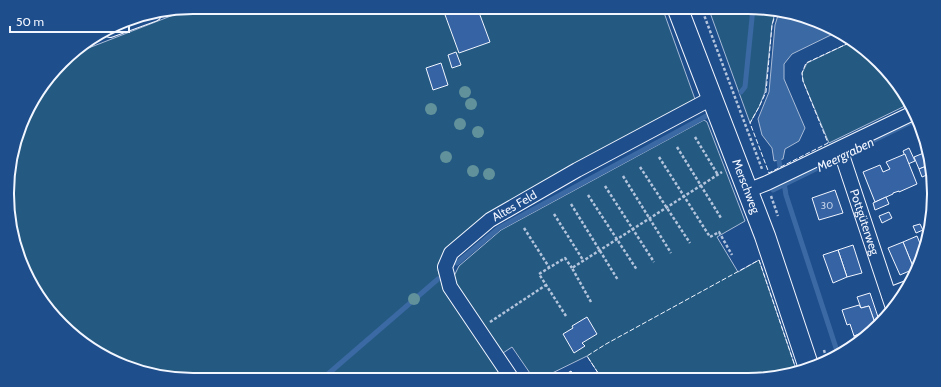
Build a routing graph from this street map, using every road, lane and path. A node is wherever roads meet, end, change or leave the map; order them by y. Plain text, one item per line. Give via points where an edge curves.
1 (680, 14) edge
2 (712, 98) junction
3 (909, 115) edge
4 (695, 137) dead end
5 (677, 147) dead end
6 (840, 149) junction
7 (659, 156) dead end
8 (640, 167) dead end
9 (723, 171) dead end
10 (718, 175) junction
11 (623, 176) dead end
12 (701, 185) junction
13 (605, 186) dead end
14 (747, 191) junction
15 (588, 195) dead end
16 (684, 196) junction
17 (571, 204) dead end
18 (667, 207) junction
19 (554, 214) dead end
20 (649, 218) junction
21 (721, 218) dead end
22 (524, 228) dead end
23 (633, 229) junction
24 (616, 239) junction
25 (690, 243) dead end
26 (600, 250) junction
27 (671, 253) dead end
28 (732, 255) dead end
29 (583, 260) junction
30 (654, 262) dead end
31 (549, 267) junction
32 (572, 268) junction
33 (637, 270) dead end
34 (618, 280) dead end
35 (546, 285) junction
36 (590, 302) dead end
37 (891, 302) edge
38 (566, 316) dead end
39 (478, 329) junction
40 (807, 362) edge
41 (508, 373) edge

1 - 2 street, Merschweg
2 - 14 street, Merschweg
2 - 39 street, Altes Feld via 490,220 451,253 445,267 450,286
3 - 6 street
4 - 10 path
5 - 12 path
6 - 14 street
6 - 37 street, Pottgüterweg
7 - 16 path
8 - 18 path
9 - 10 path
10 - 12 path
11 - 20 path
12 - 16 path
12 - 21 path
13 - 23 path
14 - 40 street, Merschweg via 765,236
15 - 24 path
16 - 18 path
16 - 28 path via 710,237 719,232
17 - 26 path
18 - 20 path
18 - 25 path
19 - 29 path
20 - 23 path
20 - 27 path
22 - 31 path
23 - 24 path
23 - 30 path
24 - 26 path
24 - 33 path
26 - 29 path
26 - 34 path
29 - 32 path
31 - 32 path via 565,258
31 - 35 path via 539,274
32 - 36 path
35 - 38 path
35 - 39 path
39 - 41 street, Altes Feld

